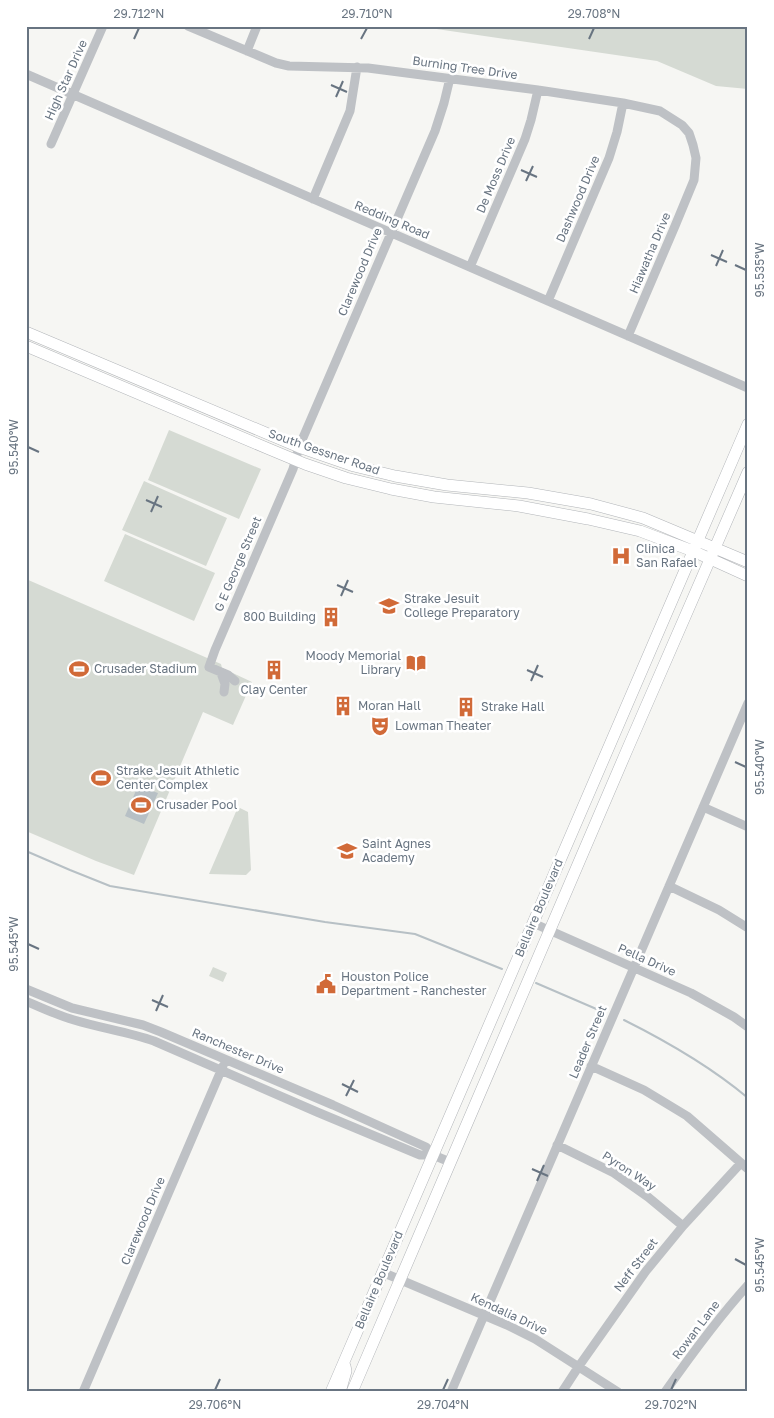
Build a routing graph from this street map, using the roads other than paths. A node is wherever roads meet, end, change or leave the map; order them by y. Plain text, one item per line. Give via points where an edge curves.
1 (103, 26) edge
2 (188, 26) edge
3 (257, 26) edge
4 (247, 50) junction
5 (357, 67) junction
6 (26, 74) edge
7 (450, 78) junction
8 (538, 90) junction
9 (73, 95) junction
10 (623, 103) junction
11 (52, 144) dead end
12 (694, 180) joint
13 (313, 199) junction
14 (390, 233) junction
15 (470, 267) junction
16 (548, 301) junction
17 (26, 332) edge
18 (628, 336) junction
19 (58, 345) junction
20 (26, 346) edge
21 (52, 357) junction
22 (133, 377) junction
23 (748, 388) edge
24 (128, 390) junction
25 (211, 410) junction
26 (205, 422) junction
27 (748, 424) edge
28 (299, 447) junction
29 (296, 459) junction
30 (748, 472) edge
31 (591, 504) junction
32 (588, 519) junction
33 (695, 546) junction
34 (712, 554) junction
35 (748, 562) edge
36 (748, 576) edge
37 (221, 673) junction
38 (235, 682) dead end
39 (224, 692) dead end
40 (748, 703) edge
41 (625, 708) junction
42 (642, 715) junction
43 (703, 808) junction
44 (578, 819) junction
45 (595, 826) junction
46 (748, 827) edge
47 (669, 886) junction
48 (533, 923) junction
49 (748, 928) edge
50 (550, 931) junction
51 (634, 967) junction
52 (26, 989) edge
53 (38, 994) junction
54 (30, 1002) edge
55 (143, 1025) junction
56 (748, 1027) edge
57 (140, 1036) junction
58 (226, 1059) junction
59 (591, 1066) junction
60 (222, 1070) junction
61 (333, 1104) junction
62 (328, 1116) junction
63 (377, 1125) junction
64 (372, 1134) junction
65 (557, 1145) junction
66 (433, 1155) junction
67 (450, 1162) junction
68 (744, 1166) edge
69 (683, 1226) junction
70 (382, 1272) junction
71 (400, 1280) junction
72 (748, 1285) edge
73 (484, 1315) junction
74 (344, 1362) junction
75 (579, 1366) junction
76 (82, 1392) edge
77 (331, 1392) edge
78 (340, 1392) edge
79 (352, 1392) edge
80 (451, 1392) edge
81 (562, 1392) edge
82 (618, 1392) edge
83 (665, 1392) edge

1 - 9 street, High Star Drive
2 - 4 street, Burning Tree Drive
3 - 4 street
4 - 5 street, Burning Tree Drive via 289,66
5 - 7 street, Burning Tree Drive
5 - 13 street via 347,121
6 - 9 street, Redding Road
7 - 8 street, Burning Tree Drive
7 - 14 street, Clarewood Drive via 435,131
8 - 10 street, Burning Tree Drive
8 - 15 street, De Moss Drive via 525,139
9 - 11 street, High Star Drive
9 - 13 street, Redding Road
10 - 12 street, Burning Tree Drive via 660,111 682,125 689,133 696,158
10 - 16 street, Dashwood Drive via 609,158
12 - 18 street, Hiawatha Drive
13 - 14 street, Redding Road
14 - 15 street, Redding Road
14 - 28 street, Clarewood Drive
15 - 16 street, Redding Road
16 - 18 street, Redding Road
17 - 19 main road, South Gessner Road
18 - 23 street, Redding Road
19 - 21 main road
19 - 22 main road, South Gessner Road
20 - 21 main road, South Gessner Road
21 - 24 main road, South Gessner Road
22 - 24 main road
22 - 25 main road, South Gessner Road
24 - 26 main road, South Gessner Road
25 - 26 main road
25 - 28 main road, South Gessner Road
26 - 29 main road, South Gessner Road
27 - 33 main road, Bellaire Boulevard
28 - 29 street, Clarewood Drive
28 - 31 main road, South Gessner Road via 395,476
29 - 32 main road, South Gessner Road via 346,478 391,489
29 - 37 street, G E George Street via 209,667
30 - 34 main road, Bellaire Boulevard
31 - 32 main road
31 - 33 main road, South Gessner Road via 643,518
32 - 33 main road, South Gessner Road
33 - 34 main road, South Gessner Road
33 - 41 main road, Bellaire Boulevard
34 - 35 main road, South Gessner Road
34 - 36 main road, South Gessner Road
34 - 42 main road, Bellaire Boulevard
37 - 38 street
37 - 39 street, G E George Street
40 - 43 street, Leader Street
41 - 42 main road
41 - 44 main road, Bellaire Boulevard
42 - 45 main road, Bellaire Boulevard
43 - 46 street
43 - 47 street, Leader Street
44 - 45 main road
44 - 48 main road, Bellaire Boulevard
45 - 50 main road, Bellaire Boulevard
47 - 49 street via 720,910
47 - 51 street, Leader Street
48 - 50 street, Pella Drive
48 - 66 main road, Bellaire Boulevard
50 - 51 street, Pella Drive
50 - 67 main road, Bellaire Boulevard
51 - 56 street, Pella Drive via 691,993
51 - 59 street, Leader Street
52 - 53 street, Ranchester Drive
53 - 54 street
53 - 55 street, Ranchester Drive via 78,1010
54 - 57 street, Ranchester Drive via 76,1020
55 - 57 street
55 - 58 street, Ranchester Drive
57 - 60 street, Ranchester Drive
58 - 60 street, Clarewood Drive
58 - 61 street, Ranchester Drive
59 - 65 street, Leader Street
59 - 68 street via 644,1090 687,1116
60 - 62 street, Ranchester Drive
60 - 76 street, Clarewood Drive
61 - 62 street
61 - 63 street, Ranchester Drive
62 - 64 street, Ranchester Drive
63 - 64 street
63 - 66 street, Ranchester Drive via 426,1147
64 - 66 street, Ranchester Drive via 422,1155
65 - 69 street, Pyron Way via 614,1173
65 - 73 street, Leader Street
66 - 67 street, Ranchester Drive
66 - 70 main road, Bellaire Boulevard
67 - 71 main road, Bellaire Boulevard
68 - 69 street, Neff Street
69 - 75 street, Neff Street via 646,1271
70 - 71 street, Kendalia Drive
70 - 74 main road, Bellaire Boulevard
71 - 73 street, Kendalia Drive
71 - 79 main road, Bellaire Boulevard
72 - 83 street, Rowan Lane
73 - 75 street, Kendalia Drive via 535,1339
73 - 80 street, Leader Street
74 - 77 main road, Bellaire Boulevard
74 - 78 main road via 346,1371
75 - 81 street, Neff Street
75 - 82 street, Kendalia Drive

